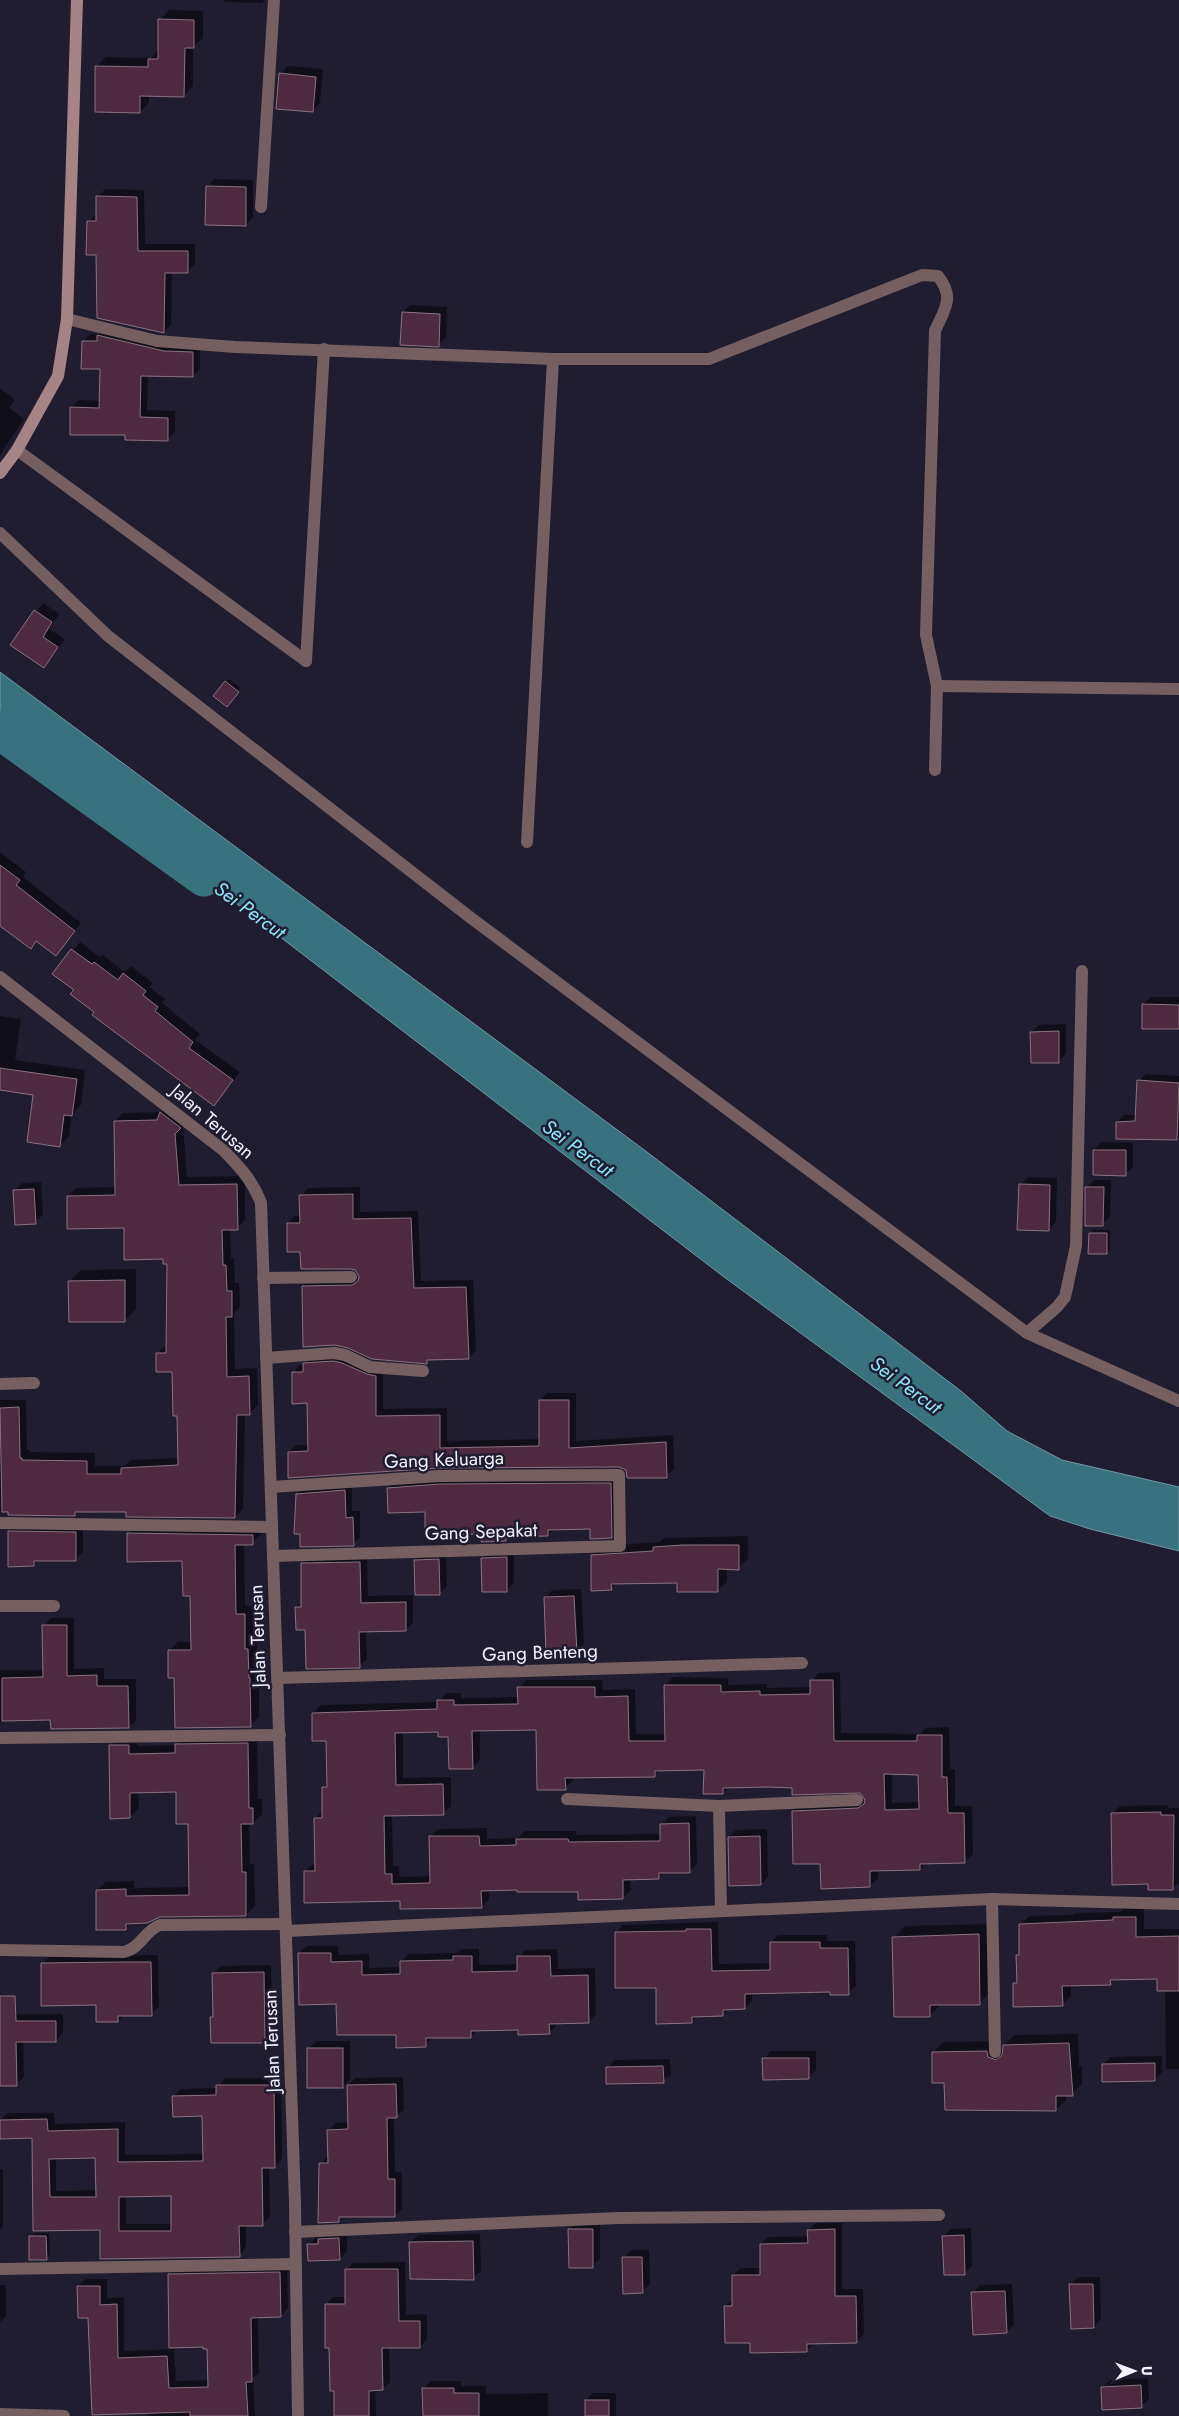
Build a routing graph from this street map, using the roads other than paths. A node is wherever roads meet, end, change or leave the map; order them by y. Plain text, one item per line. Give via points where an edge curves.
1 (78, 0) edge
2 (274, 0) edge
3 (261, 207) dead end
4 (66, 319) junction
5 (324, 349) junction
6 (553, 359) junction
7 (17, 450) junction
8 (0, 473) edge
9 (0, 533) edge
10 (937, 686) junction
11 (1179, 689) edge
12 (934, 770) dead end
13 (526, 842) dead end
14 (1082, 971) dead end
15 (0, 977) edge
16 (351, 1277) dead end
17 (263, 1278) junction
18 (1027, 1333) junction
19 (266, 1358) junction
20 (423, 1371) dead end
21 (34, 1383) dead end
22 (0, 1384) edge
23 (1179, 1401) edge
24 (620, 1475) joint
25 (270, 1487) junction
26 (0, 1523) edge
27 (272, 1527) junction
28 (273, 1556) junction
29 (0, 1606) edge
30 (54, 1606) dead end
31 (802, 1663) dead end
32 (278, 1678) junction
33 (280, 1735) junction
34 (0, 1738) edge
35 (567, 1799) dead end
36 (857, 1800) dead end
37 (719, 1806) junction
38 (992, 1898) junction
39 (1179, 1904) edge
40 (721, 1911) junction
41 (286, 1927) junction
42 (0, 1950) edge
43 (995, 2052) dead end
44 (939, 2216) dead end
45 (295, 2232) junction
46 (295, 2264) junction
47 (0, 2269) edge
48 (0, 2414) edge
49 (64, 2416) edge
50 (298, 2416) edge

1 - 4 street
2 - 3 street
4 - 5 street via 157,341
4 - 7 street via 58,376
5 - 6 street
5 - 7 street via 306,660
6 - 10 street via 708,359 922,275 938,276 947,288 949,298 935,331 926,635
6 - 13 street
7 - 8 street
9 - 18 street via 108,636 471,918
10 - 11 street
10 - 12 street
14 - 18 street via 1076,1246 1065,1297
15 - 17 street, Jalan Terusan via 216,1144 242,1169 261,1203
16 - 17 street
17 - 19 street, Jalan Terusan
18 - 23 street
19 - 20 street via 334,1353 370,1367
19 - 25 street, Jalan Terusan
21 - 22 street
24 - 25 street, Gang Keluarga via 440,1476
24 - 28 street, Gang Sepakat via 620,1546
25 - 27 street, Jalan Terusan
26 - 27 street
27 - 28 street, Jalan Terusan
28 - 32 street, Jalan Terusan
29 - 30 street
31 - 32 street, Gang Benteng
32 - 33 street, Jalan Terusan
33 - 34 street
33 - 41 street, Jalan Terusan
35 - 37 street
36 - 37 street
37 - 40 street
38 - 39 street
38 - 40 street
38 - 43 street
40 - 41 street
41 - 42 street via 160,1925 152,1928 134,1949 124,1952
41 - 45 street, Jalan Terusan
44 - 45 street via 618,2218
45 - 46 street, Jalan Terusan
46 - 47 street
46 - 50 street, Jalan Terusan
48 - 49 street

